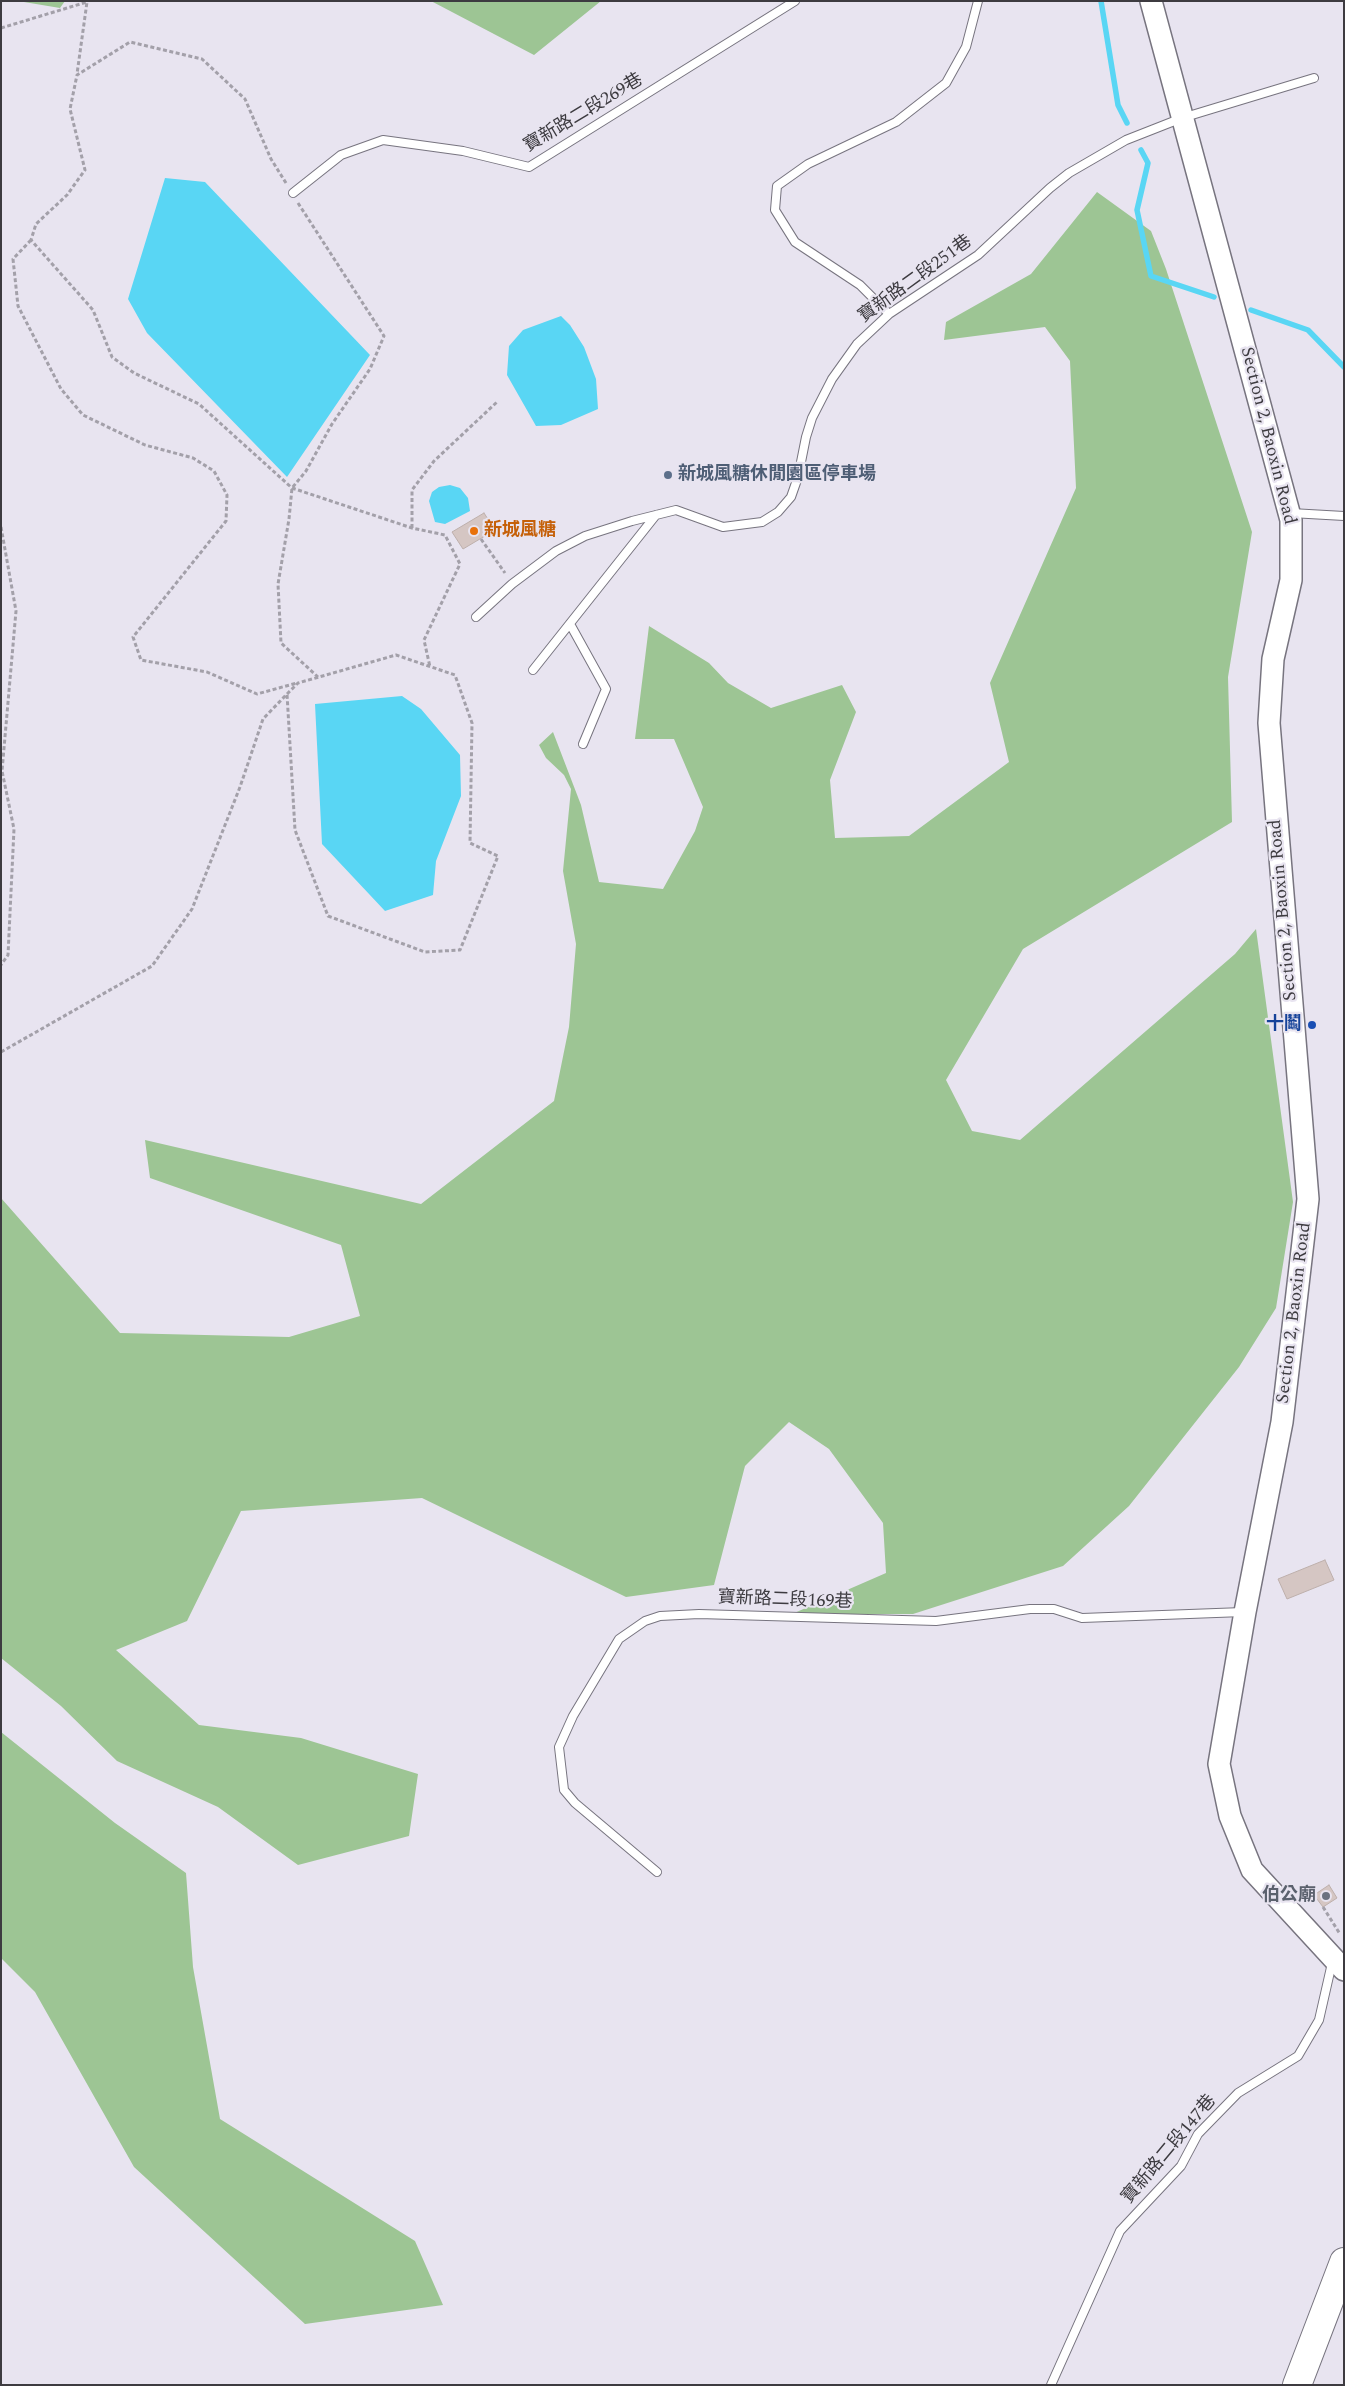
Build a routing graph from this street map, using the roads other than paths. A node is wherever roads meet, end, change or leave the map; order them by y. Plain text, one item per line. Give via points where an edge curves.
1 (795, 1) edge
2 (978, 1) edge
3 (1151, 1) edge
4 (1314, 78) dead end
5 (1182, 118) junction
6 (293, 193) road end
7 (889, 314) junction
8 (1289, 513) junction
9 (656, 515) junction
10 (1344, 516) edge
11 (476, 617) dead end
12 (570, 624) junction
13 (533, 670) dead end
14 (583, 744) dead end
15 (1245, 1612) junction
16 (657, 1872) dead end
17 (1338, 1964) edge
18 (1344, 2262) edge
19 (1050, 2385) edge
20 (1297, 2385) edge

1 - 6 lane, 寶新路二段269巷 via 529,167 463,151 383,140 341,155
2 - 7 lane via 966,47 946,83 896,122 808,164 777,186 775,210 795,242 860,285
3 - 5 street, Section 2, Baoxin Road
4 - 5 lane, 寶新路二段251巷
5 - 7 lane, 寶新路二段251巷 via 1126,140 1069,173 978,254
5 - 8 street, Section 2, Baoxin Road
7 - 9 lane, 寶新路二段251巷 via 857,344 832,379 812,418 791,497 778,512 762,522 722,527 676,510
8 - 10 lane
8 - 15 street, Section 2, Baoxin Road via 1291,580 1274,659 1269,723 1308,1199 1282,1422
9 - 11 lane, 寶新路二段251巷 via 586,536 556,551 512,584
9 - 12 lane
12 - 13 lane
12 - 14 lane via 606,689
15 - 16 lane, 寶新路二段169巷 via 1082,1618 1054,1609 1030,1609 936,1621 699,1614 660,1616 645,1621 619,1639 572,1716 559,1747 564,1790
15 - 17 street, Section 2, Baoxin Road via 1219,1764 1230,1816 1252,1870
17 - 19 lane, 寶新路二段147巷 via 1319,2020 1298,2056 1238,2093 1198,2134 1181,2166 1120,2231
18 - 20 highway

